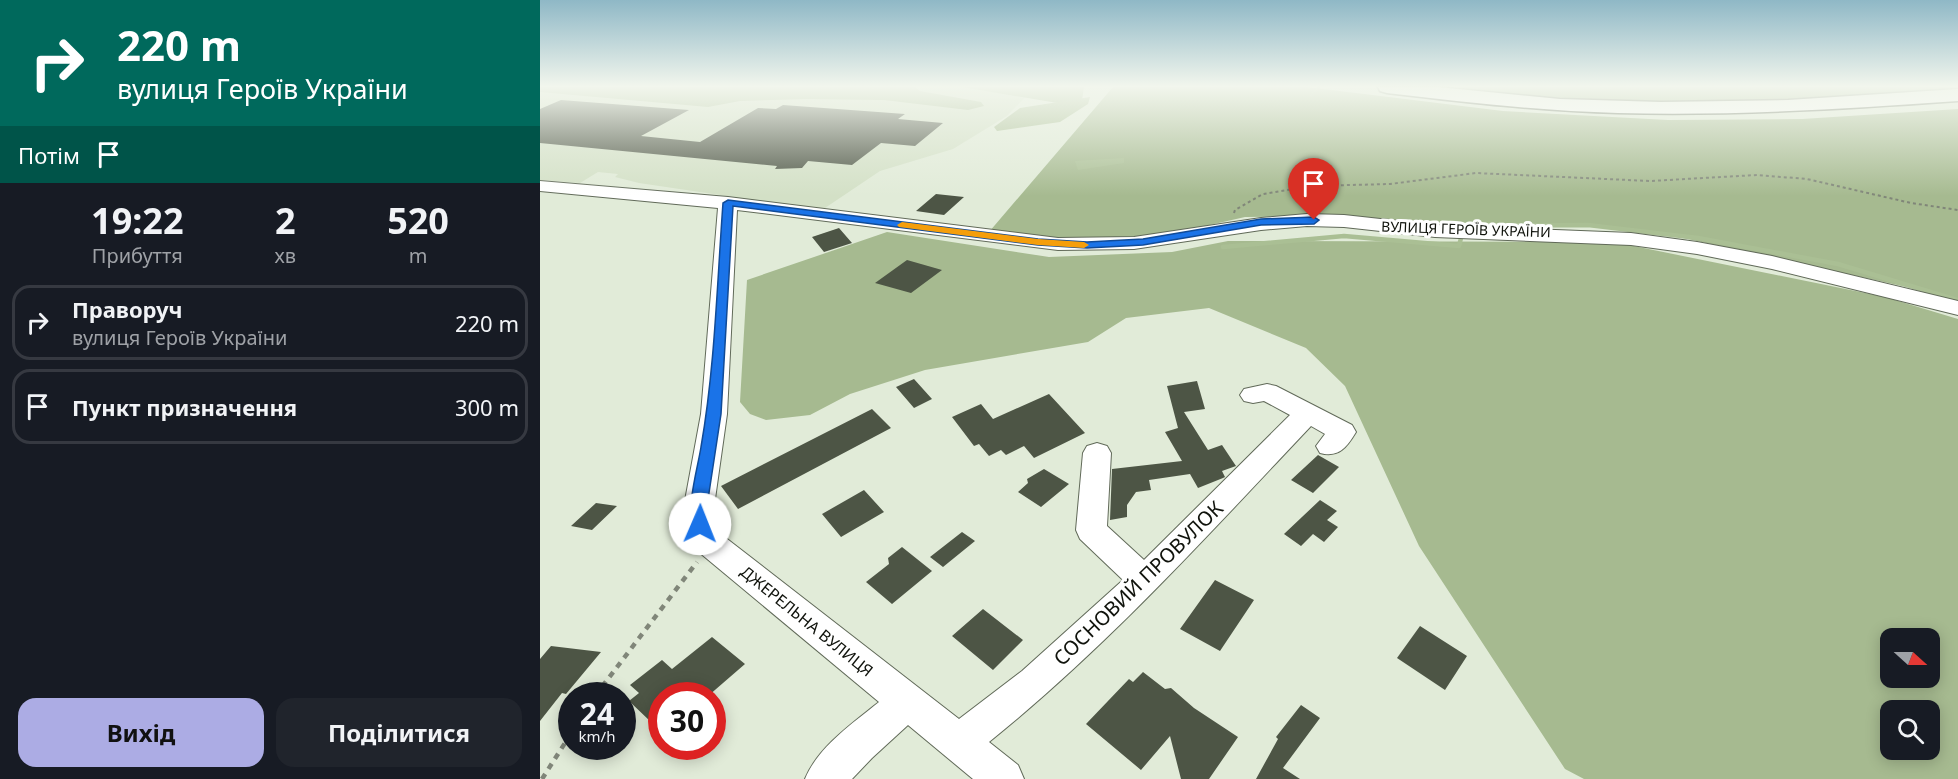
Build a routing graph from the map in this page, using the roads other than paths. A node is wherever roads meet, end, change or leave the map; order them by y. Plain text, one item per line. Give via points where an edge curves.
1 (540, 186) edge
2 (728, 203) junction
3 (1958, 308) edge
4 (1253, 395) dead end
5 (1308, 413) junction
6 (1330, 446) dead end
7 (1097, 453) dead end
8 (1144, 580) junction
9 (907, 702) junction
10 (958, 743) junction
11 (825, 779) edge
12 (1005, 779) edge

1 - 2 street, ВУЛИЦЯ ГЕРОЇВ УКРАЇНИ
2 - 3 street, ВУЛИЦЯ ГЕРОЇВ УКРАЇНИ via 1058,244 1143,242 1261,222 1332,220 1433,231 1617,236 1771,262
2 - 9 street, ДЖЕРЕЛЬНА ВУЛИЦЯ via 714,414 699,506 700,524 711,544
4 - 5 street via 1267,392
5 - 6 street via 1342,432
5 - 8 street, СОСНОВИЙ ПРОВУЛОК
7 - 8 street via 1090,530
8 - 10 street, СОСНОВИЙ ПРОВУЛОК via 1035,683
9 - 10 street, ДЖЕРЕЛЬНА ВУЛИЦЯ
9 - 11 street
10 - 12 street, ДЖЕРЕЛЬНА ВУЛИЦЯ

